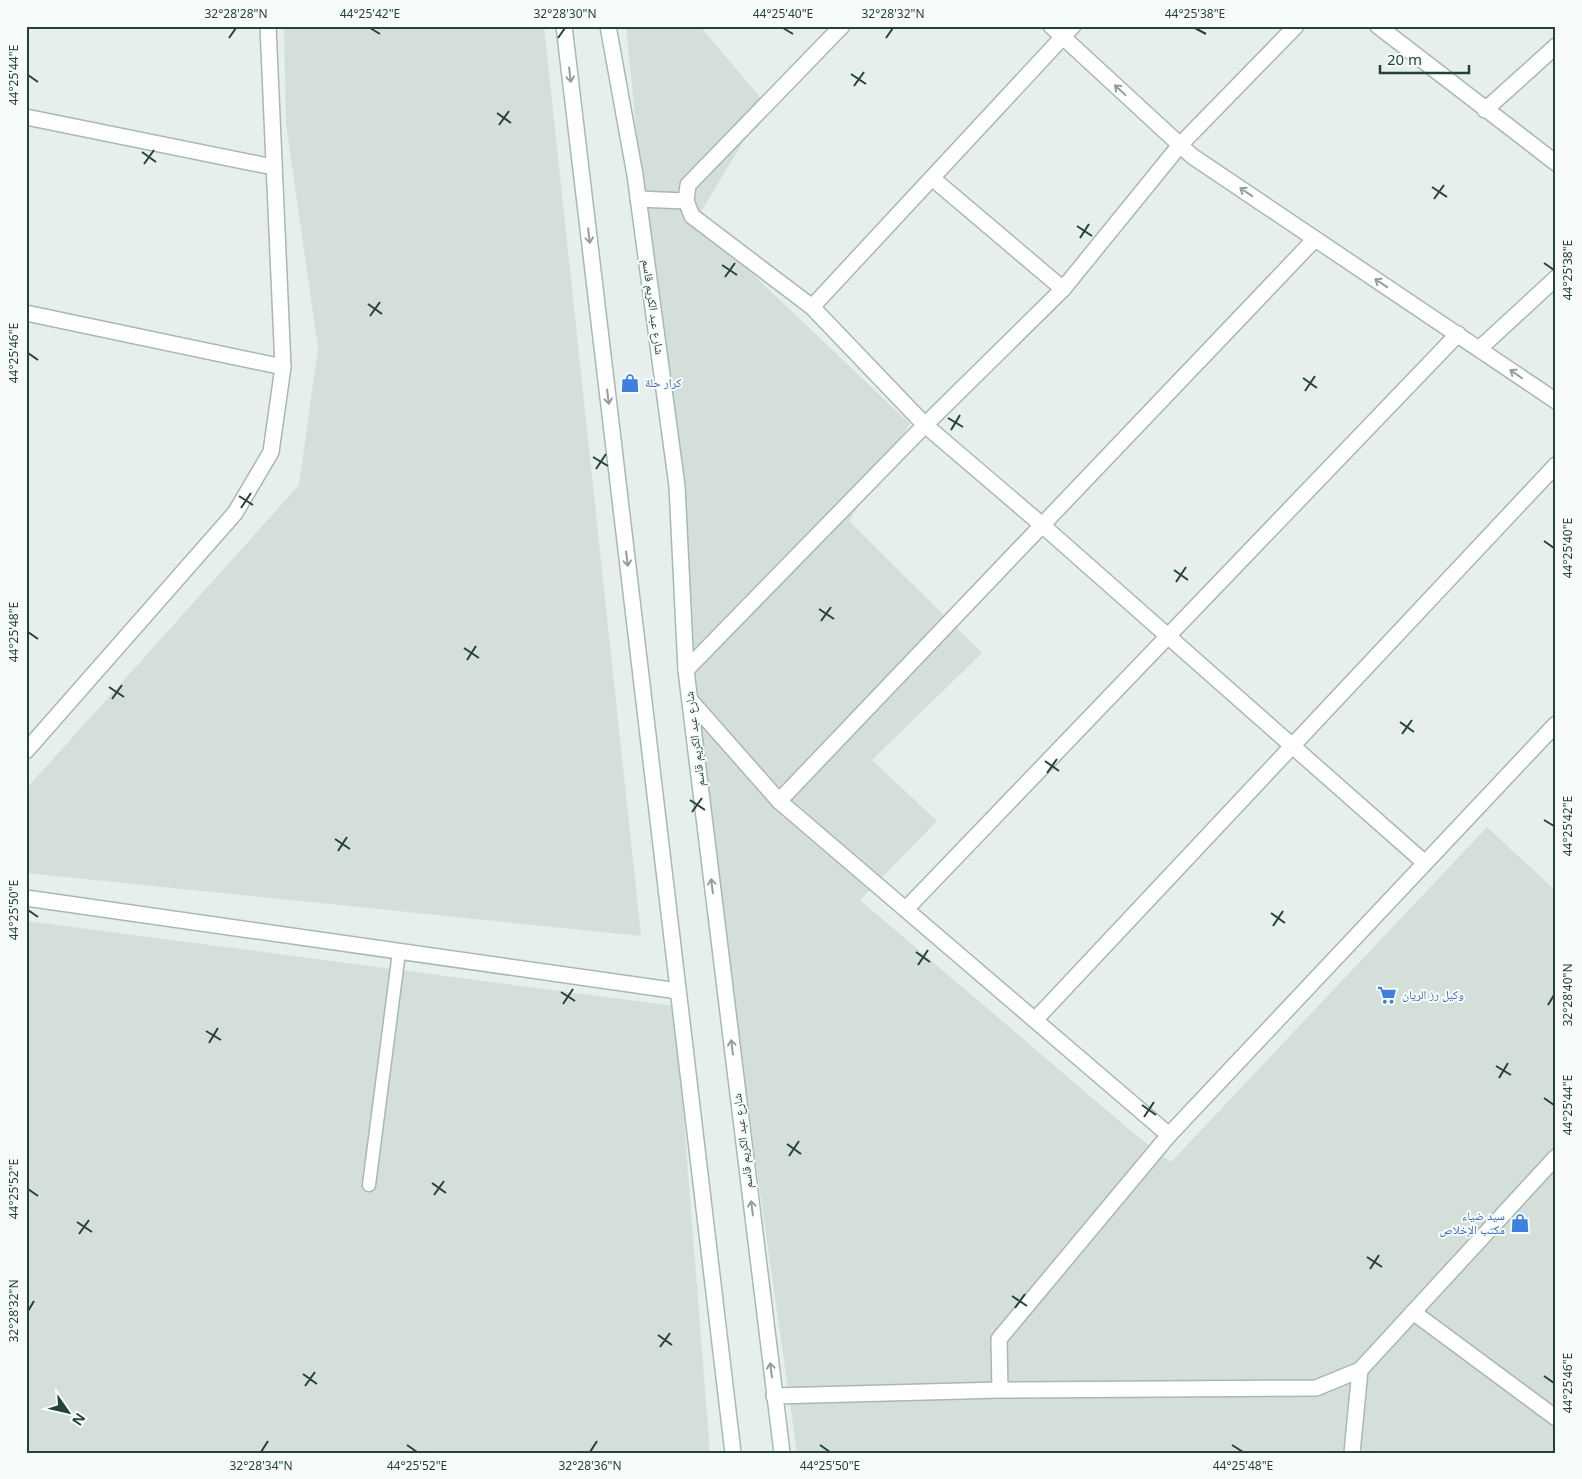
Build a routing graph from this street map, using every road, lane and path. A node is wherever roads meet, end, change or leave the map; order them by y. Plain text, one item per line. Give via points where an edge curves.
1 (268, 26) edge
2 (564, 26) edge
3 (608, 26) edge
4 (842, 26) edge
5 (1051, 26) edge
6 (1073, 26) edge
7 (1296, 26) edge
8 (1378, 26) edge
9 (1062, 37) junction
10 (1556, 46) edge
11 (1486, 110) junction
12 (26, 117) edge
13 (1180, 145) junction
14 (1556, 163) edge
15 (273, 167) junction
16 (932, 178) junction
17 (638, 199) junction
18 (686, 201) junction
19 (1315, 238) junction
20 (1556, 278) edge
21 (1063, 289) junction
22 (812, 307) junction
23 (26, 313) edge
24 (1458, 334) junction
25 (1479, 349) junction
26 (283, 367) junction
27 (1556, 401) edge
28 (925, 425) junction
29 (1556, 465) edge
30 (1042, 525) junction
31 (1168, 636) junction
32 (686, 670) junction
33 (690, 700) junction
34 (1556, 724) edge
35 (1293, 745) junction
36 (26, 751) edge
37 (779, 801) junction
38 (1425, 863) junction
39 (26, 898) edge
40 (906, 909) junction
41 (399, 952) junction
42 (678, 991) junction
43 (1035, 1020) junction
44 (1169, 1135) junction
45 (1555, 1159) edge
46 (369, 1184) dead end
47 (1413, 1312) junction
48 (1360, 1370) junction
49 (1000, 1390) junction
50 (774, 1396) junction
51 (1556, 1418) edge
52 (733, 1453) edge
53 (782, 1453) edge
54 (1352, 1453) edge

1 - 15 street
2 -> 42 street
3 - 17 street, شارع عبد الكريم قاسم
4 - 18 street via 688,185
5 - 9 street
6 - 9 street
7 - 13 street
8 - 11 street
13 -> 9 street
9 - 16 street
10 - 11 street
11 - 14 street
12 - 15 street
19 -> 13 street
13 - 21 street
15 - 26 street
16 - 21 street
16 - 22 street
17 - 18 street
17 - 32 street, شارع عبد الكريم قاسم via 677,486
18 - 22 street via 692,216
24 -> 19 street
19 - 30 street
20 - 25 street
21 - 28 street
22 - 28 street
23 - 26 street
24 - 25 street
24 - 31 street
27 -> 25 street
26 - 36 street via 271,452 235,513
28 - 30 street
28 - 32 street
29 - 35 street
30 - 31 street
30 - 37 street
31 - 35 street
31 - 40 street
32 - 33 street, شارع عبد الكريم قاسم
33 - 37 street
50 -> 33 street, شارع عبد الكريم قاسم
34 - 38 street
35 - 38 street
35 - 43 street
37 - 40 street
38 - 44 street
39 - 41 street
40 - 43 street
41 - 42 street
41 - 46 lane
42 - 52 street
43 - 44 street
44 - 49 street via 999,1339
45 - 47 street
47 - 48 street
47 - 51 street
48 - 49 street via 1316,1388
48 - 54 street
49 - 50 street
50 - 53 street, شارع عبد الكريم قاسم

